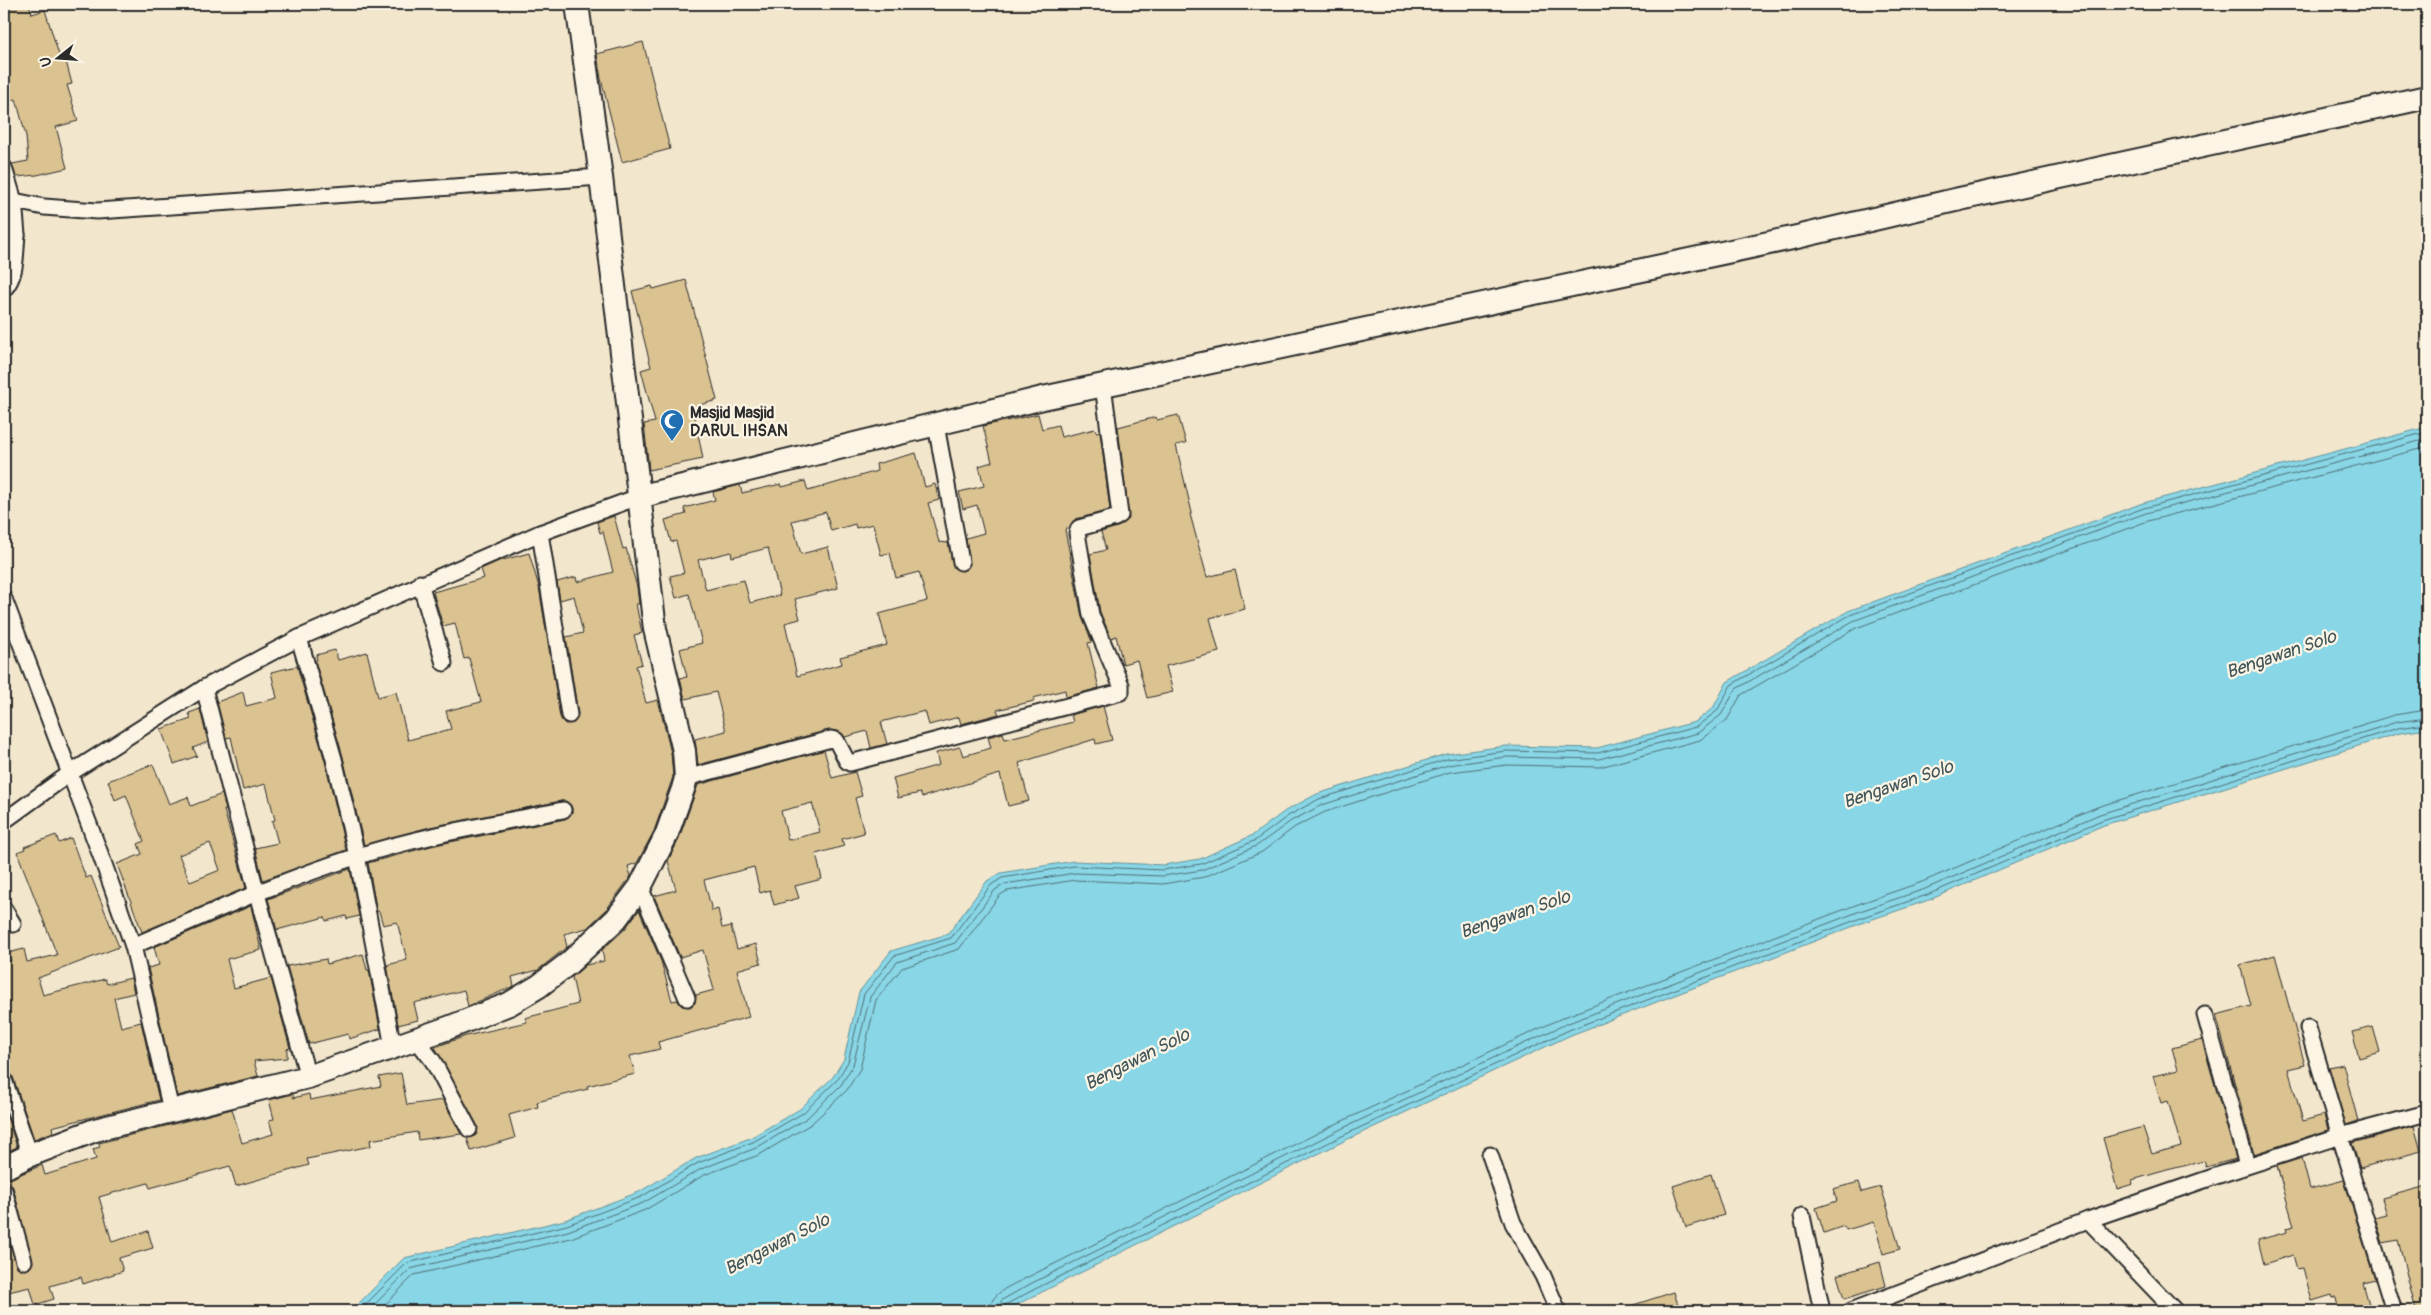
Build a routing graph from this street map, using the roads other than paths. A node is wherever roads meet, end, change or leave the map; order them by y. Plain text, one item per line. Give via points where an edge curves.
1 (577, 4) edge
2 (2427, 97) edge
3 (4, 168) edge
4 (601, 177) junction
5 (14, 201) junction
6 (10, 235) edge
7 (4, 289) edge
8 (1103, 385) junction
9 (936, 425) junction
10 (638, 497) junction
11 (540, 533) junction
12 (961, 562) dead end
13 (420, 583) junction
14 (4, 599) edge
15 (299, 638) junction
16 (444, 663) dead end
17 (204, 688) junction
18 (569, 715) dead end
19 (69, 774) junction
20 (686, 778) junction
21 (563, 810) dead end
22 (4, 821) edge
23 (357, 856) junction
24 (640, 887) junction
25 (257, 894) junction
26 (4, 909) edge
27 (13, 924) dead end
28 (133, 946) junction
29 (687, 998) dead end
30 (2205, 1015) dead end
31 (2308, 1028) dead end
32 (415, 1038) junction
33 (393, 1047) junction
34 (308, 1077) junction
35 (4, 1080) edge
36 (171, 1110) junction
37 (2427, 1113) edge
38 (469, 1129) dead end
39 (2340, 1136) junction
40 (30, 1155) junction
41 (1490, 1155) dead end
42 (2247, 1166) junction
43 (4, 1168) edge
44 (4, 1190) edge
45 (1802, 1216) dead end
46 (2088, 1220) junction
47 (24, 1261) dead end
48 (1558, 1311) edge
49 (1822, 1311) edge
50 (1852, 1311) edge
51 (2175, 1311) edge
52 (2394, 1311) edge

1 - 4 street
2 - 8 street via 1797,237
3 - 5 street
4 - 5 street via 97,211
4 - 10 street
5 - 6 street
6 - 7 street via 14,271
8 - 9 street
8 - 20 street via 1120,515 1079,528 1077,533 1091,615 1122,691 850,763 836,740 831,739
9 - 10 street
9 - 12 street
10 - 11 street
10 - 20 street via 655,629 684,751
11 - 13 street
11 - 18 street
13 - 15 street
13 - 16 street
14 - 19 street
15 - 17 street
15 - 23 street via 334,759
17 - 19 street
17 - 25 street
19 - 22 street
19 - 28 street
20 - 24 street via 681,801
21 - 23 street via 439,834
23 - 25 street
23 - 33 street
24 - 29 street
24 - 32 street via 585,950 539,986 494,1010
25 - 28 street
25 - 34 street
26 - 27 street
28 - 36 street
30 - 42 street
31 - 39 street
32 - 33 street
32 - 38 street via 438,1069
33 - 34 street
34 - 36 street
35 - 40 street
36 - 40 street via 95,1130
37 - 39 street
39 - 42 street
39 - 52 street
40 - 43 street
41 - 48 street via 1513,1224 1543,1276
42 - 46 street
44 - 47 street
45 - 49 street
46 - 50 street
46 - 51 street

